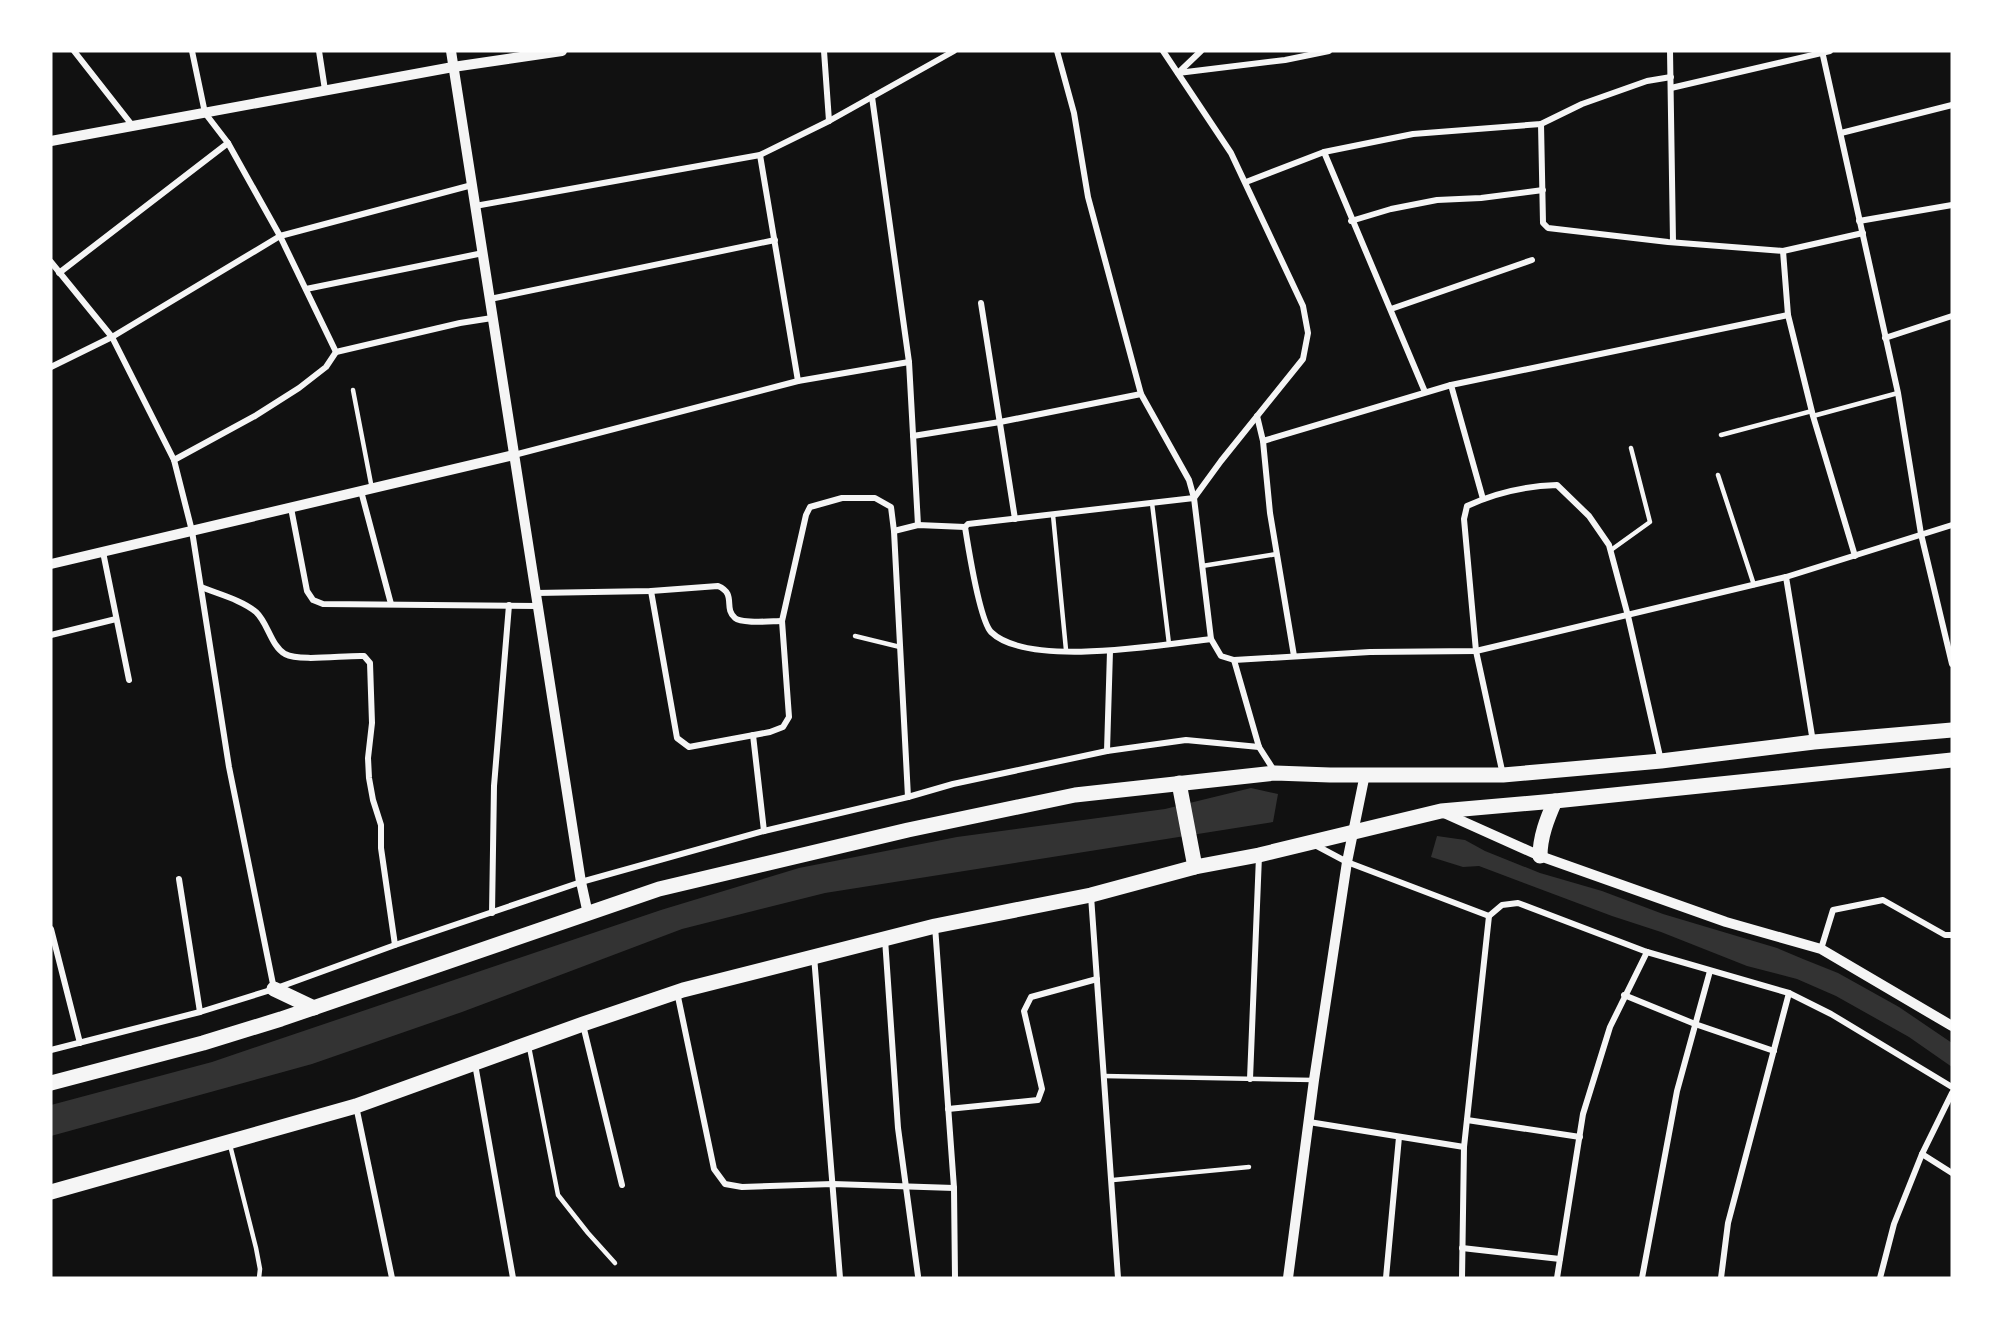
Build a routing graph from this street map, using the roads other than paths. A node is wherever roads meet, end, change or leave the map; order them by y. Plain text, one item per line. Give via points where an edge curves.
1 (74, 51) edge
2 (192, 51) edge
3 (319, 51) edge
4 (451, 51) edge
5 (562, 51) edge
6 (824, 51) edge
7 (954, 51) edge
8 (1057, 51) edge
9 (1163, 51) edge
10 (1201, 51) edge
11 (1329, 51) edge
12 (1670, 51) edge
13 (1830, 51) edge
14 (541, 52) edge
15 (1822, 52) edge
16 (453, 67) junction
17 (1178, 73) junction
18 (1671, 77) junction
19 (1671, 88) junction
20 (325, 90) junction
21 (872, 97) junction
22 (1952, 105) edge
23 (205, 112) junction
24 (829, 121) junction
25 (1541, 124) junction
26 (132, 125) junction
27 (1841, 133) junction
28 (51, 141) edge
29 (228, 143) junction
30 (1324, 152) junction
31 (760, 155) junction
32 (1246, 182) junction
33 (472, 185) junction
34 (1543, 190) junction
35 (1952, 205) edge
36 (475, 206) junction
37 (1351, 221) junction
38 (1859, 221) junction
39 (1863, 233) junction
40 (280, 236) junction
41 (774, 240) junction
42 (1673, 242) junction
43 (1783, 251) junction
44 (483, 253) junction
45 (1532, 260) dead end
46 (51, 262) edge
47 (59, 273) junction
48 (306, 289) junction
49 (490, 299) junction
50 (981, 303) dead end
51 (1391, 309) junction
52 (1788, 315) junction
53 (1952, 316) edge
54 (492, 318) junction
55 (112, 337) junction
56 (1885, 338) junction
57 (336, 352) junction
58 (909, 362) junction
59 (51, 368) edge
60 (798, 381) junction
61 (1451, 385) junction
62 (353, 390) dead end
63 (1425, 392) junction
64 (1898, 393) junction
65 (1141, 394) junction
66 (1812, 414) junction
67 (1257, 416) junction
68 (1000, 422) junction
69 (1721, 435) dead end
70 (913, 436) junction
71 (1263, 441) junction
72 (1631, 448) dead end
73 (514, 455) junction
74 (174, 460) junction
75 (1719, 475) dead end
76 (367, 490) junction
77 (1194, 498) junction
78 (1483, 499) junction
79 (1152, 503) junction
80 (291, 508) junction
81 (1053, 514) junction
82 (1015, 519) junction
83 (918, 525) junction
84 (1952, 525) edge
85 (965, 526) junction
86 (192, 531) junction
87 (894, 531) junction
88 (1921, 534) junction
89 (1611, 550) junction
90 (103, 552) junction
91 (1277, 554) junction
92 (1855, 556) junction
93 (51, 564) edge
94 (1202, 566) junction
95 (1786, 577) junction
96 (1754, 585) junction
97 (201, 587) junction
98 (651, 591) junction
99 (536, 593) junction
100 (391, 604) junction
101 (509, 605) junction
102 (537, 606) junction
103 (1628, 616) junction
104 (116, 619) junction
105 (782, 621) junction
106 (51, 635) edge
107 (855, 636) dead end
108 (1210, 639) junction
109 (1169, 644) junction
110 (900, 647) junction
111 (1066, 650) junction
112 (1110, 651) junction
113 (1476, 651) junction
114 (1294, 656) junction
115 (1234, 660) junction
116 (1952, 664) edge
117 (129, 680) dead end
118 (1952, 730) edge
119 (753, 735) junction
120 (1814, 742) junction
121 (1259, 747) junction
122 (1107, 751) junction
123 (1952, 760) edge
124 (1661, 761) junction
125 (1275, 773) junction
126 (1365, 774) junction
127 (1503, 775) junction
128 (1181, 790) junction
129 (908, 797) junction
130 (1556, 801) junction
131 (1440, 811) junction
132 (764, 831) junction
133 (1354, 832) junction
134 (1308, 842) junction
135 (1259, 855) junction
136 (1540, 856) junction
137 (1347, 862) junction
138 (1194, 867) junction
139 (179, 879) dead end
140 (581, 882) junction
141 (1091, 895) junction
142 (492, 912) junction
143 (588, 914) junction
144 (1489, 916) junction
145 (935, 926) junction
146 (51, 929) edge
147 (1952, 935) edge
148 (885, 938) junction
149 (395, 945) junction
150 (1821, 949) junction
151 (1647, 952) junction
152 (814, 955) junction
153 (1710, 971) junction
154 (1097, 979) junction
155 (274, 989) junction
156 (677, 992) junction
157 (1789, 993) junction
158 (1624, 995) junction
159 (314, 1008) junction
160 (200, 1012) junction
161 (583, 1024) junction
162 (1695, 1024) junction
163 (1952, 1026) edge
164 (80, 1042) junction
165 (529, 1045) junction
166 (51, 1050) edge
167 (1774, 1051) junction
168 (475, 1064) junction
169 (1104, 1076) junction
170 (1250, 1079) junction
171 (1314, 1080) junction
172 (51, 1083) edge
173 (1952, 1087) edge
174 (1952, 1093) edge
175 (356, 1106) junction
176 (948, 1109) junction
177 (1467, 1120) junction
178 (1310, 1122) junction
179 (1399, 1137) junction
180 (1580, 1137) junction
181 (230, 1142) junction
182 (1464, 1147) junction
183 (1922, 1154) junction
184 (1249, 1167) dead end
185 (1952, 1173) edge
186 (1113, 1180) junction
187 (833, 1184) junction
188 (622, 1185) dead end
189 (907, 1186) junction
190 (954, 1188) junction
191 (51, 1192) edge
192 (1462, 1248) junction
193 (1560, 1259) junction
194 (615, 1263) dead end
195 (918, 1276) dead end
196 (259, 1278) edge
197 (392, 1278) edge
198 (513, 1278) edge
199 (840, 1278) edge
200 (955, 1278) edge
201 (1118, 1278) edge
202 (1288, 1278) edge
203 (1386, 1278) edge
204 (1462, 1278) edge
205 (1557, 1278) edge
206 (1642, 1278) edge
207 (1721, 1278) edge
208 (1880, 1278) edge

1 - 26 street
2 - 23 street
3 - 20 street
4 - 16 street
5 - 14 street
6 - 24 street
7 - 21 street
8 - 65 street via 1074,113 1088,197
9 - 17 street
10 - 17 street
11 - 17 street
12 - 18 street
13 - 15 street
14 - 16 street
15 - 19 street
15 - 27 street
16 - 20 street
16 - 33 street
17 - 32 street
18 - 19 street
18 - 25 street via 1593,100
19 - 42 street
20 - 23 street
21 - 24 street
21 - 58 street
22 - 27 street
23 - 26 street
23 - 29 street
24 - 31 street
25 - 30 street via 1413,134
25 - 34 street
26 - 28 street
27 - 38 street
29 - 40 street
29 - 47 street
30 - 32 street
30 - 37 street
31 - 36 street
31 - 41 street
32 - 67 street via 1303,306 1308,333 1303,359
33 - 36 street
33 - 40 street
34 - 37 street via 1437,200
34 - 42 street via 1543,223 1548,228
35 - 38 street
36 - 44 street
37 - 51 street
38 - 39 street
39 - 43 street
39 - 56 street
40 - 48 street
40 - 55 street
41 - 49 street
41 - 60 street
42 - 43 street
43 - 52 street
44 - 48 street
44 - 49 street
45 - 51 street
46 - 47 street
47 - 55 street
48 - 57 street
49 - 54 street
50 - 68 street
51 - 63 street
52 - 61 street
52 - 66 street
53 - 56 street
54 - 57 street
54 - 73 street
55 - 59 street
55 - 74 street
56 - 64 street
57 - 74 street via 326,367 299,388
58 - 60 street
58 - 70 street
60 - 73 street
61 - 63 street
61 - 78 street
62 - 76 lane
63 - 71 street
64 - 66 lane
64 - 88 street
65 - 68 street
65 - 77 street via 1189,480
66 - 69 lane
66 - 92 street
67 - 71 street
67 - 77 street
68 - 70 street
68 - 82 street
70 - 83 street
71 - 91 street
72 - 89 lane via 1650,522
73 - 76 street
73 - 99 street
74 - 86 street
75 - 96 lane
76 - 80 street
76 - 100 street
77 - 79 street
77 - 94 street
78 - 89 street via 1535,486 1557,485 1589,516
78 - 113 street via 1467,507 1464,519
79 - 81 street
79 - 109 lane
80 - 86 street
80 - 100 street via 307,591 313,600 323,604
81 - 82 street
81 - 111 lane
82 - 85 street
83 - 85 street
83 - 87 street
84 - 88 street
85 - 111 street via 974,582 990,631 1008,644 1032,650
86 - 90 street
86 - 97 street
87 - 105 street via 891,507 875,498 842,498 810,507
87 - 110 street
88 - 92 street
88 - 116 street
89 - 103 street
90 - 93 street
90 - 104 street
91 - 94 lane
91 - 114 street
92 - 95 street
94 - 108 street
95 - 96 street
95 - 120 street
96 - 103 street
97 - 149 street via 255,611 285,654 296,658 364,656 370,663 372,723 368,758 373,800 381,825
97 - 155 street via 229,767
98 - 99 street
98 - 105 street via 718,586 729,594 735,618
98 - 119 street via 677,738 689,747
99 - 102 street
100 - 101 street
101 - 102 street
101 - 142 street via 494,786
102 - 140 street
103 - 113 street
103 - 124 street
104 - 106 street
104 - 117 street
105 - 119 street via 789,717 783,727
107 - 110 lane
108 - 109 street
108 - 115 street via 1221,657
109 - 112 street
110 - 129 street
111 - 112 street
112 - 122 street
113 - 114 street
113 - 127 street
114 - 115 street
115 - 121 street
118 - 120 main road
119 - 132 street
120 - 124 main road
121 - 122 street via 1186,741
121 - 125 street
122 - 129 street
123 - 130 main road
124 - 127 main road
125 - 126 main road
125 - 128 main road
126 - 127 main road
126 - 133 street
128 - 138 main road
128 - 143 main road via 1075,795 659,889
129 - 132 street
130 - 131 main road
130 - 136 main road via 1540,843
131 - 133 main road
131 - 136 street
132 - 140 street
133 - 134 main road
133 - 137 street
134 - 135 main road
134 - 137 street
135 - 138 main road
135 - 170 street
136 - 150 street via 1726,922
137 - 144 street
137 - 171 street
138 - 141 main road
139 - 160 street
140 - 142 street
140 - 143 street
141 - 145 main road
141 - 154 street
142 - 149 street
143 - 159 main road
144 - 151 street via 1502,905 1518,903
144 - 177 street
145 - 148 main road
145 - 176 street
146 - 164 street
147 - 150 street via 1945,935 1883,900 1833,910
148 - 152 main road
148 - 189 street via 896,1108
149 - 155 street
150 - 163 street
151 - 153 street
151 - 158 street
152 - 156 main road
152 - 187 street
153 - 157 street
153 - 162 street
154 - 169 street
154 - 176 street via 1031,997 1024,1011 1042,1089 1038,1100
155 - 159 main road
155 - 160 street
156 - 161 main road
156 - 187 street via 714,1169 725,1184
157 - 167 street
157 - 173 street
158 - 162 street
158 - 180 street via 1583,1114
159 - 172 main road via 203,1043
160 - 164 street
161 - 165 main road
161 - 188 street
162 - 167 street
162 - 206 street via 1677,1090
164 - 166 street
165 - 168 main road
165 - 194 lane via 558,1195
167 - 207 street via 1728,1224
168 - 175 main road
168 - 198 street
169 - 170 lane
169 - 186 street
170 - 171 lane
171 - 178 street
174 - 183 street
175 - 181 main road
175 - 197 street
176 - 190 street
177 - 180 street
177 - 182 street
178 - 179 street
178 - 202 street
179 - 182 street
179 - 203 street
180 - 193 street
181 - 191 main road
181 - 196 lane via 256,1248
182 - 192 street
183 - 185 street
183 - 208 street via 1894,1224
184 - 186 lane
186 - 201 street
187 - 189 street
187 - 199 street
189 - 190 street
189 - 195 street
190 - 200 street
192 - 193 street
192 - 204 street
193 - 205 street

